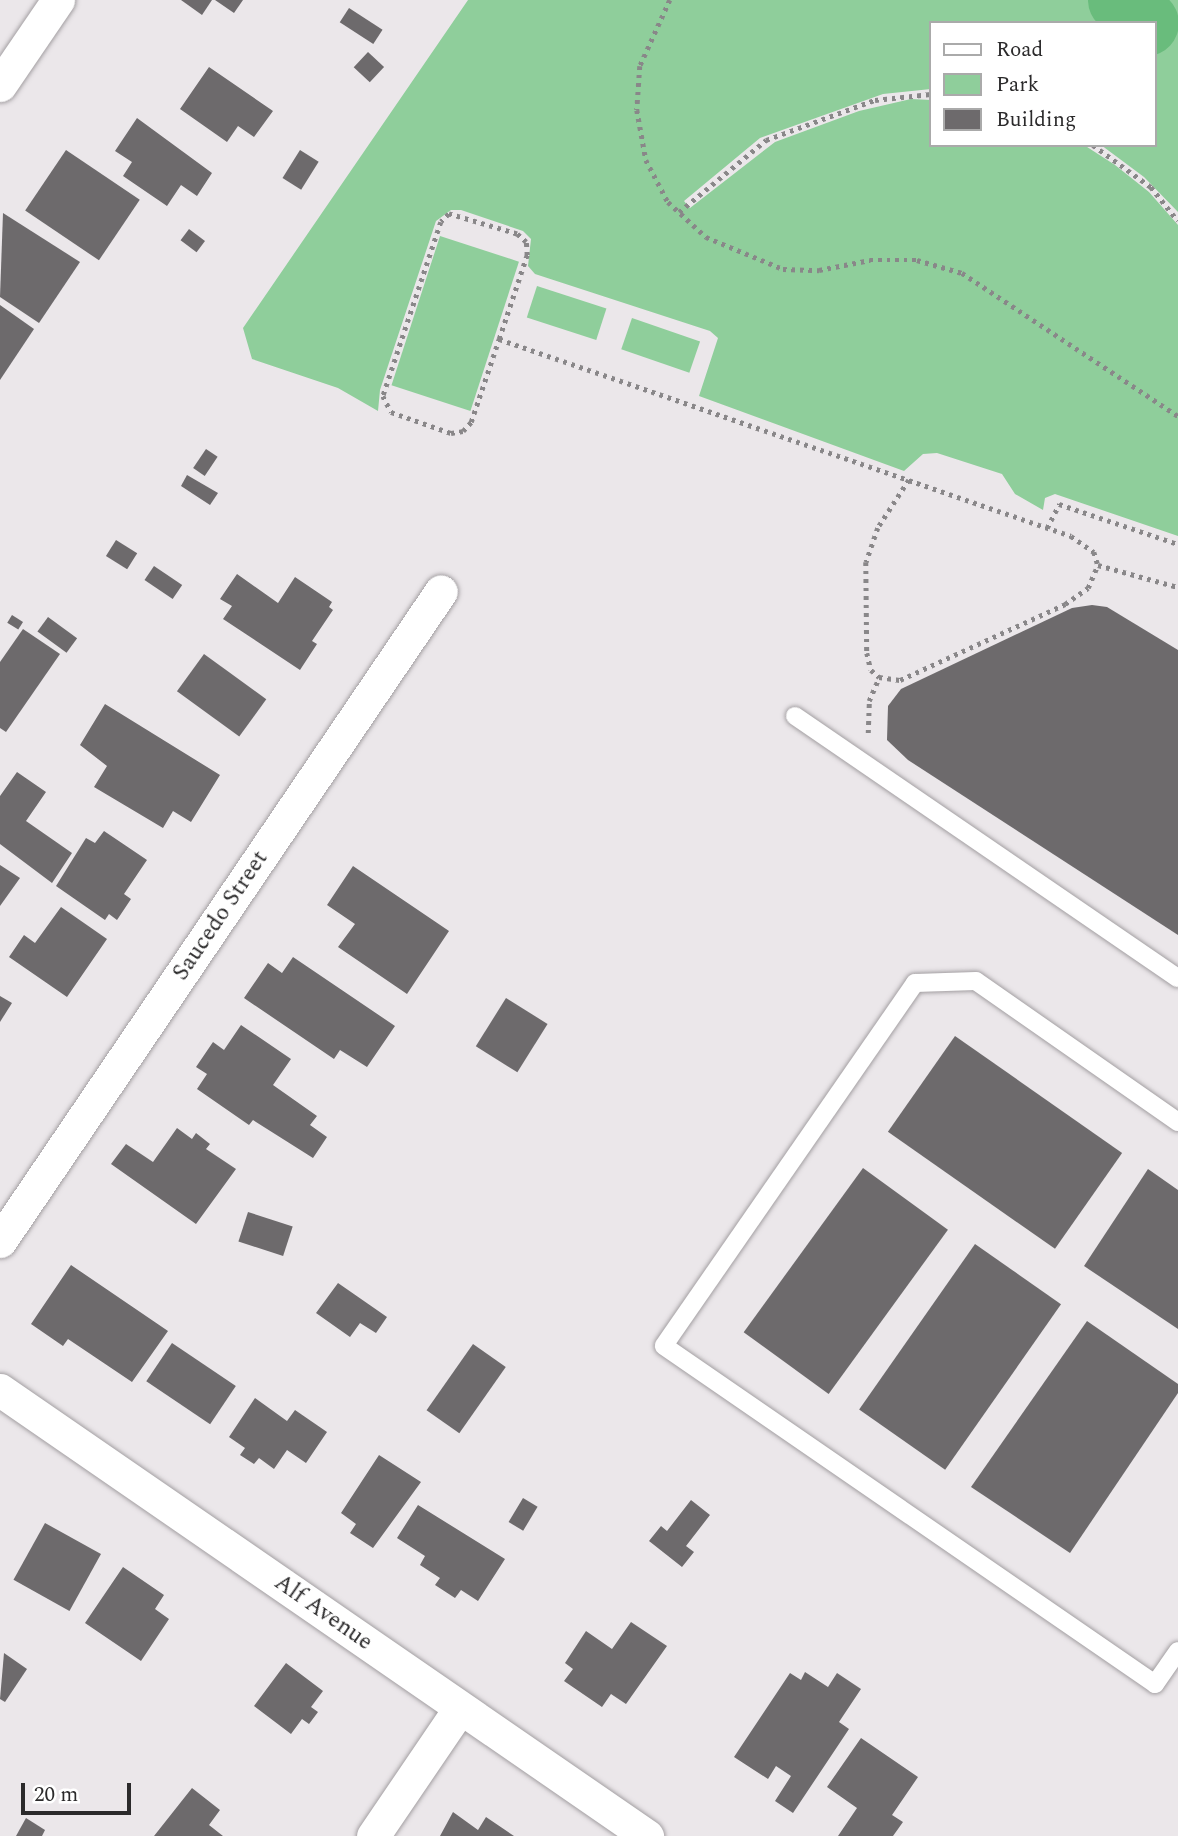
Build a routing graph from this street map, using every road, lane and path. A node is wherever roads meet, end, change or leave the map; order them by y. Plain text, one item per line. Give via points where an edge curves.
1 (58, 0) edge
2 (670, 0) edge
3 (0, 85) edge
4 (930, 94) edge
5 (1096, 147) edge
6 (678, 212) junction
7 (1178, 221) edge
8 (502, 339) junction
9 (1178, 416) edge
10 (909, 480) junction
11 (1047, 528) junction
12 (1178, 544) edge
13 (1098, 565) junction
14 (1178, 587) edge
15 (441, 590) dead end
16 (879, 677) junction
17 (795, 716) dead end
18 (879, 773) junction
19 (1178, 978) edge
20 (1178, 1122) edge
21 (0, 1241) edge
22 (0, 1390) edge
23 (1178, 1651) edge
24 (460, 1708) junction
25 (373, 1836) edge
26 (647, 1836) edge

1 - 3 street
2 - 6 path via 639,66 637,110 646,160
4 - 6 path via 875,100 766,140
5 - 7 path via 1151,187
6 - 9 path via 706,237 783,269 819,271 870,260 917,260 962,273
8 - 8 path via 471,422 463,431 451,433 387,409 383,396 440,222 449,214 517,234 526,242 527,255
8 - 10 path
10 - 11 path
10 - 16 path via 878,528 866,562 867,653 871,670
11 - 12 path via 1051,512 1059,504
11 - 13 path via 1086,544
13 - 14 path
13 - 16 path via 1088,588 1065,604 900,680
15 - 21 street, Saucedo Street
16 - 18 path via 866,720
17 - 18 lane
18 - 19 lane
20 - 23 lane via 976,981 915,983 664,1346 1155,1684
22 - 24 street, Alf Avenue
24 - 25 street
24 - 26 street, Alf Avenue

